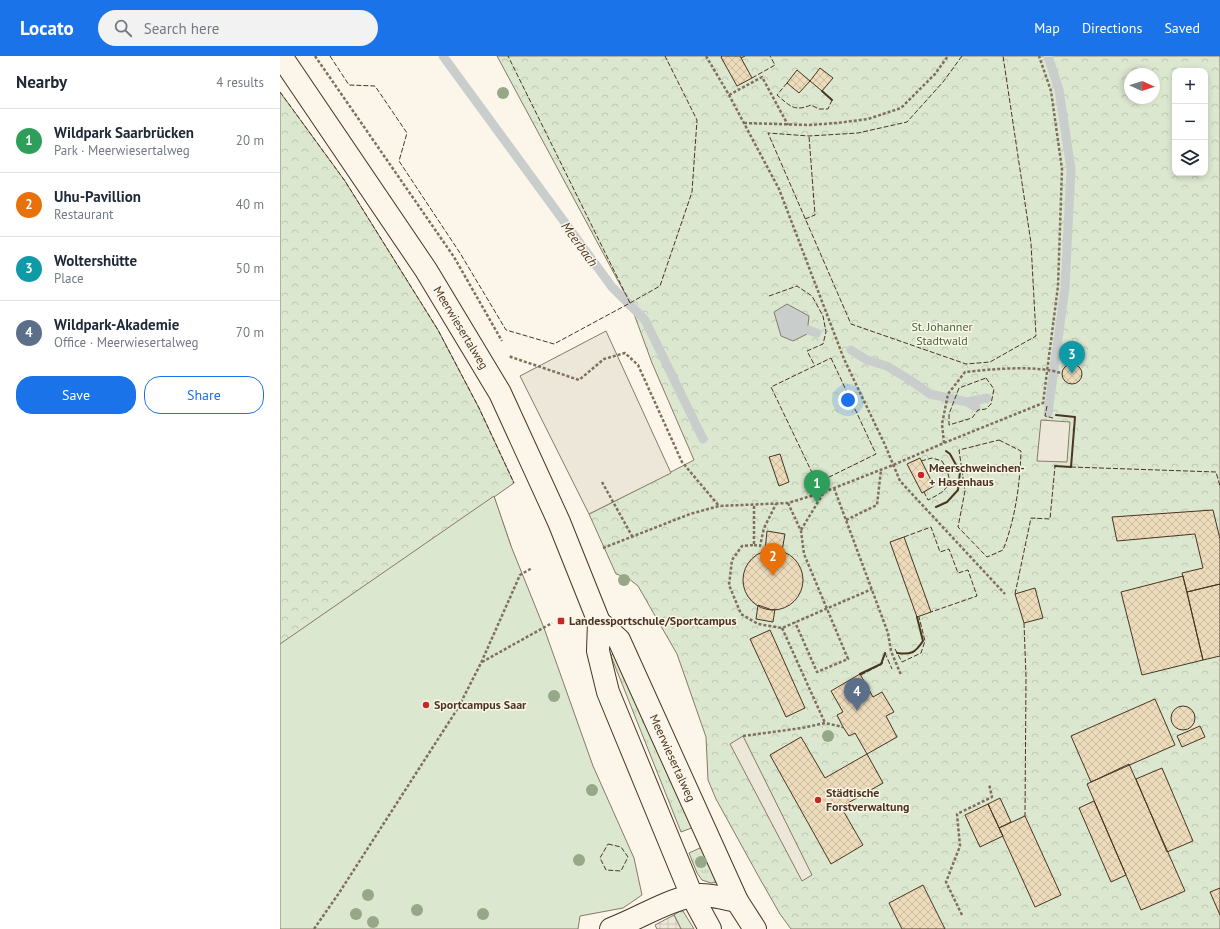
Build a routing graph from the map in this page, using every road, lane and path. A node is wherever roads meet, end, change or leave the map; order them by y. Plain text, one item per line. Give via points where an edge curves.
1 (281, 56) edge
2 (315, 56) edge
3 (706, 56) edge
4 (948, 56) edge
5 (1039, 56) edge
6 (729, 95) junction
7 (744, 123) junction
8 (788, 125) junction
9 (504, 344) dead end
10 (507, 351) dead end
11 (1047, 369) junction
12 (1058, 373) dead end
13 (944, 443) junction
14 (893, 466) junction
15 (882, 470) junction
16 (602, 482) dead end
17 (834, 488) junction
18 (824, 492) junction
19 (788, 503) junction
20 (777, 504) junction
21 (719, 506) junction
22 (754, 506) junction
23 (846, 520) junction
24 (800, 531) junction
25 (632, 536) junction
26 (754, 545) junction
27 (603, 548) dead end
28 (532, 568) dead end
29 (872, 589) junction
30 (1005, 594) dead end
31 (827, 609) junction
32 (599, 622) junction
33 (795, 622) junction
34 (552, 623) dead end
35 (782, 628) junction
36 (481, 663) junction
37 (901, 675) dead end
38 (825, 723) junction
39 (843, 727) dead end
40 (743, 736) dead end
41 (989, 784) dead end
42 (692, 896) junction
43 (737, 901) junction
44 (962, 915) dead end
45 (314, 929) edge
46 (611, 929) edge
47 (710, 929) edge
48 (755, 929) edge

1 - 32 main road, Meerwiesertalweg via 426,270 500,393 559,522
2 - 9 path via 454,257
3 - 6 path
4 - 8 path via 935,74 901,108 868,119 837,124
5 - 11 path via 1052,91 1062,169 1058,286
6 - 7 path
6 - 8 path via 762,77
7 - 8 path
7 - 14 path via 779,189 844,359
10 - 21 path via 511,357 579,380 604,359 625,353 638,365 682,462
11 - 12 path
11 - 13 path via 1043,403
11 - 13 path via 988,369 965,372 948,394 942,424
13 - 14 path
14 - 15 path
14 - 30 path via 900,481
15 - 17 path
15 - 23 path via 877,505
16 - 25 path
17 - 18 path
17 - 23 path
18 - 19 path
18 - 24 path
19 - 20 path
19 - 24 path
20 - 22 path
20 - 26 path via 764,528 760,546
21 - 22 path
21 - 25 path
22 - 26 path
23 - 29 path
24 - 31 path via 804,554
25 - 27 path
26 - 35 path via 742,546 732,560 729,585 741,614 758,624
28 - 36 path via 520,575
29 - 31 path
29 - 37 path
31 - 33 path
31 - 33 path via 848,659 817,672
32 - 42 main road, Meerwiesertalweg via 598,651 608,692
32 - 43 main road, Meerwiesertalweg via 619,640
33 - 35 path
34 - 36 path
35 - 38 path
36 - 45 path via 458,708
38 - 39 path
38 - 40 path
41 - 44 path via 992,797 957,814 960,846 946,882
42 - 43 main road via 716,896
42 - 46 main road via 657,907
42 - 47 main road, Meerwiesertalweg
43 - 48 main road, Meerwiesertalweg

